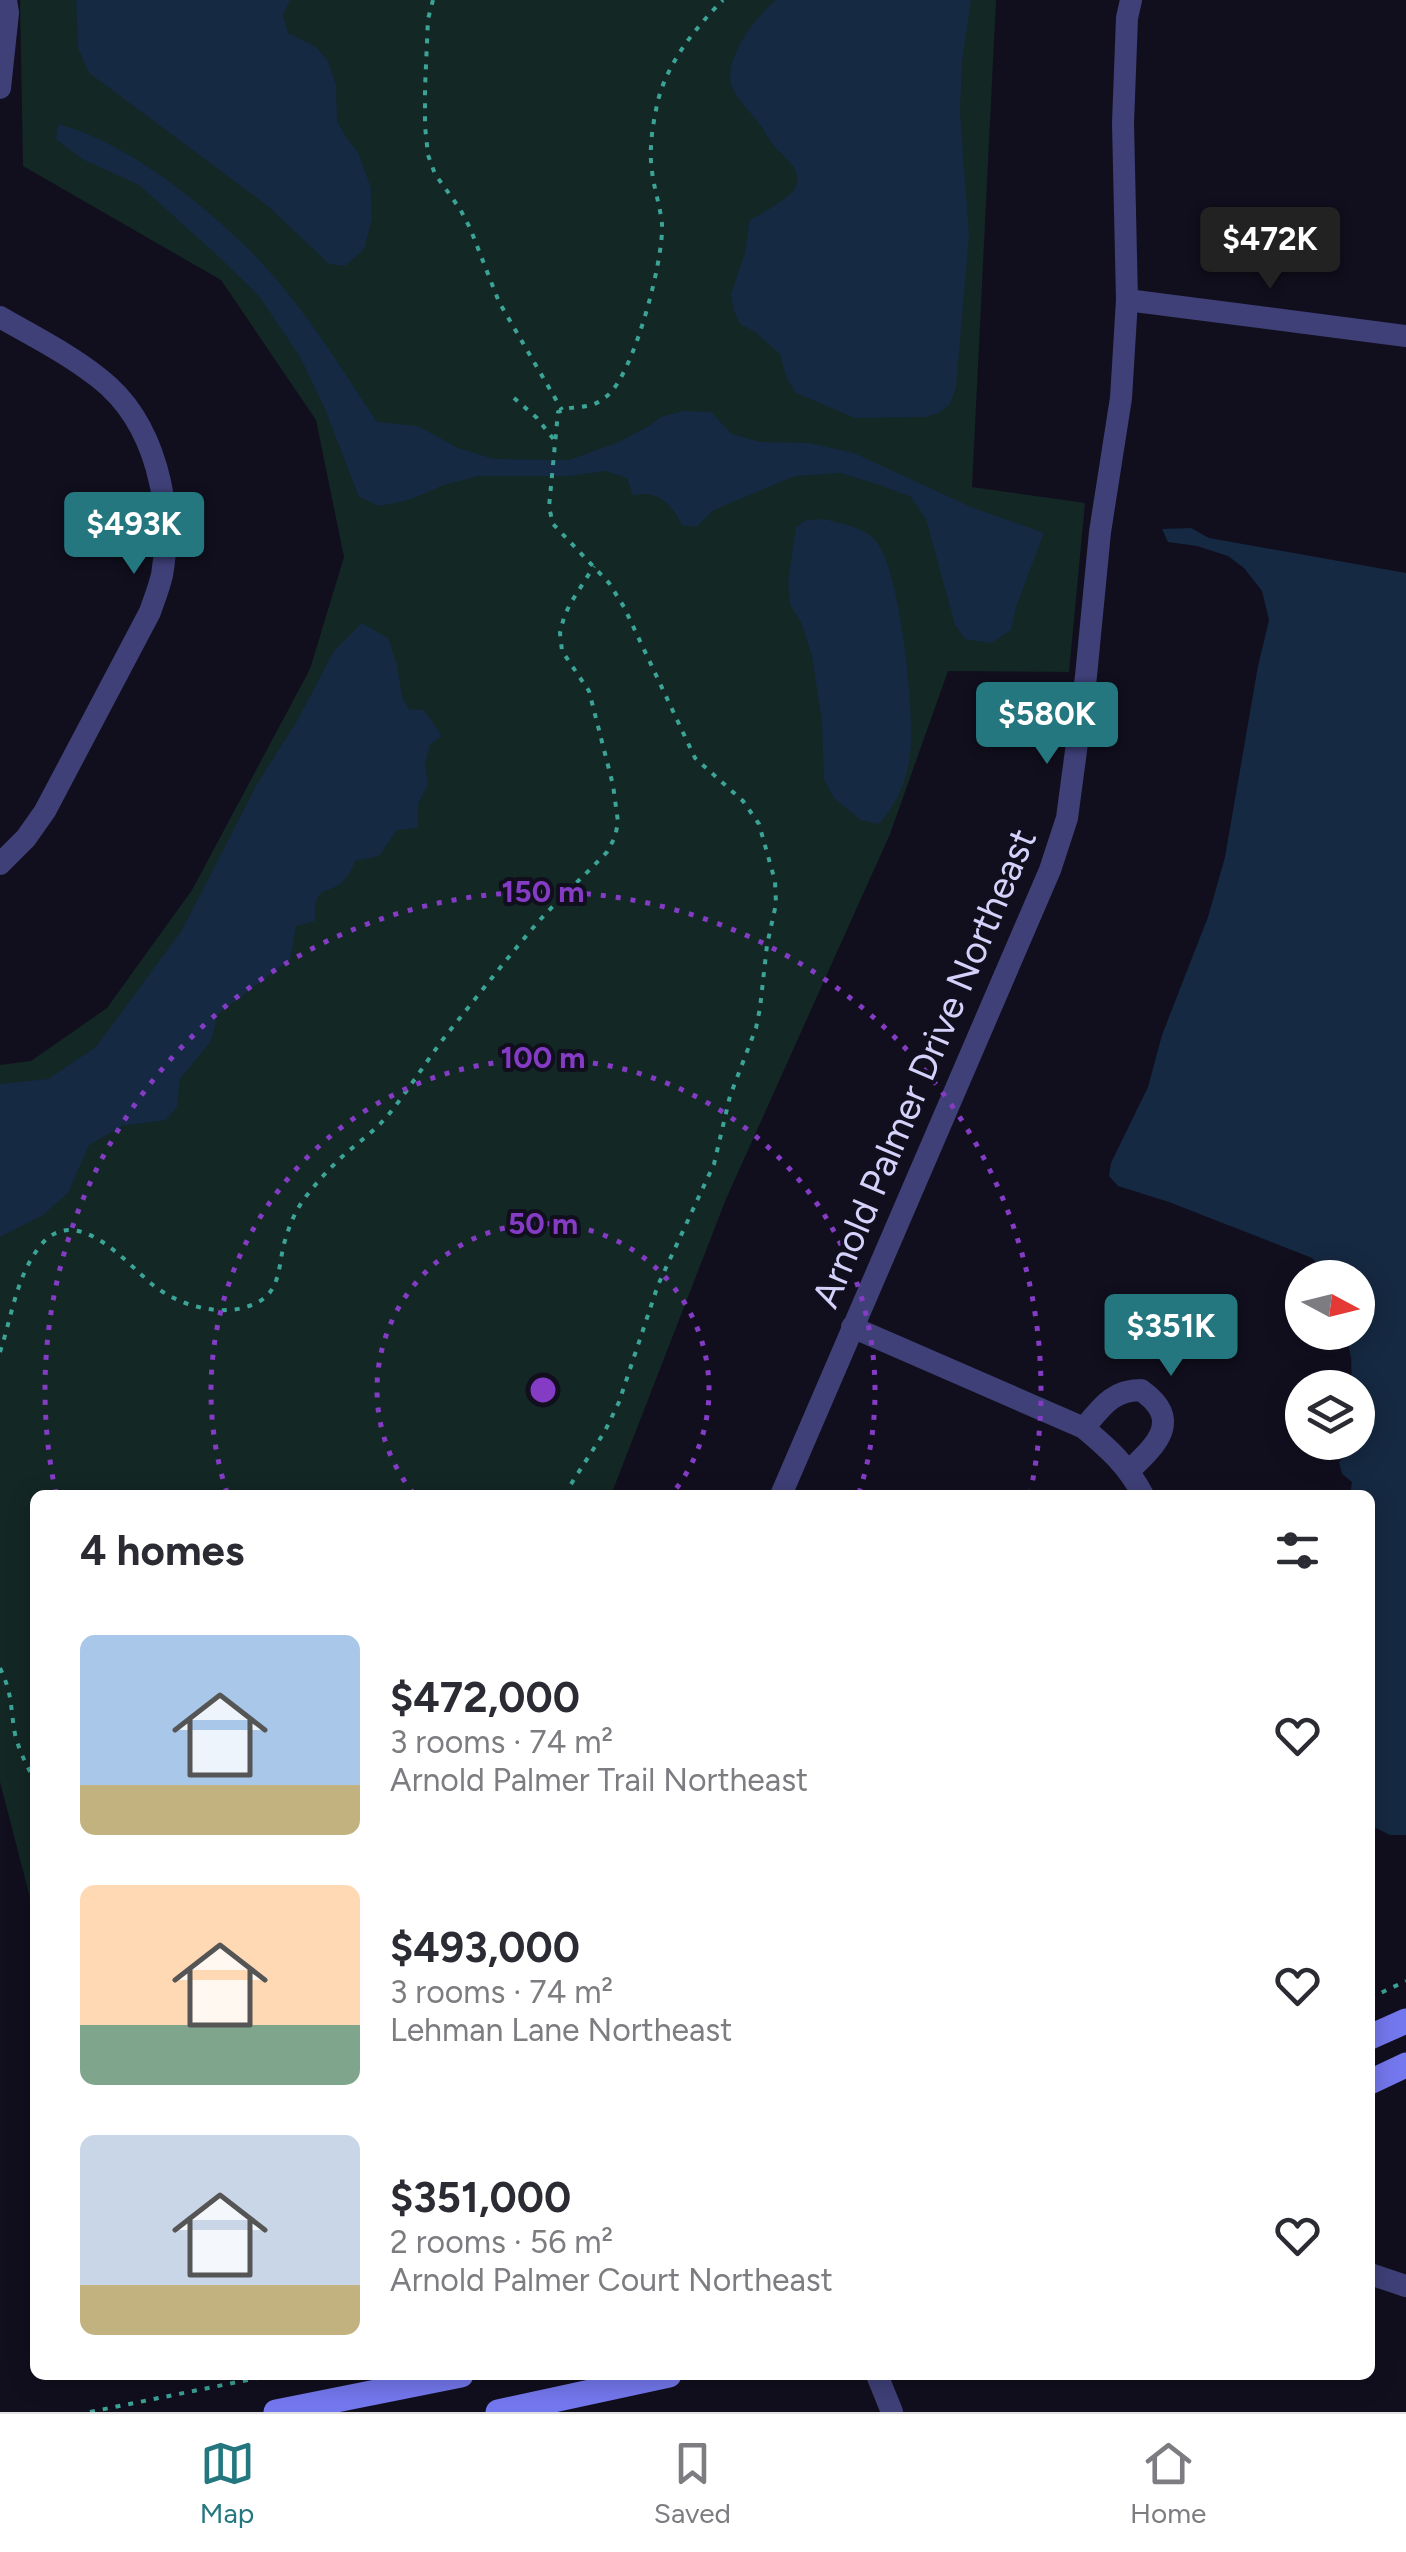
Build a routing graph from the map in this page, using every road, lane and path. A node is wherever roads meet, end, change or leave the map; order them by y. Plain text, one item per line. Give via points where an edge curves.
1 (6, 0) edge
2 (433, 0) edge
3 (723, 0) edge
4 (1131, 0) edge
5 (0, 88) edge
6 (1128, 300) junction
7 (0, 318) edge
8 (1406, 336) edge
9 (514, 398) dead end
10 (562, 410) junction
11 (555, 441) junction
12 (594, 566) junction
13 (0, 864) edge
14 (852, 1327) junction
15 (0, 1352) edge
16 (1084, 1428) junction
17 (1130, 1470) junction
18 (567, 1490) edge
19 (783, 1490) edge
20 (1140, 1490) edge
21 (0, 1668) edge
22 (30, 1771) edge
23 (1406, 1982) edge
24 (1375, 1996) edge
25 (1406, 2021) edge
26 (1375, 2035) edge
27 (1406, 2065) edge
28 (1375, 2080) edge
29 (1375, 2276) edge
30 (1406, 2286) edge
31 (247, 2380) edge
32 (436, 2380) edge
33 (646, 2380) edge
34 (879, 2380) edge
35 (90, 2412) edge
36 (276, 2412) edge
37 (498, 2412) edge
38 (892, 2412) edge

1 - 5 street
2 - 10 path via 425,88 428,155
3 - 10 path via 682,50 656,106 652,170 662,228 632,355 612,393 594,406
4 - 6 street, Arnold Palmer Drive Northeast via 1124,123
6 - 8 street
6 - 14 street, Arnold Palmer Drive Northeast via 1122,398 1067,818
7 - 13 street via 68,356 126,406 155,463 165,528 161,580 150,612 45,811
9 - 11 path
10 - 11 path
11 - 12 path via 552,524
12 - 15 path via 560,633 562,651 589,691 613,786 618,822 607,852 538,923 388,1116 302,1202 275,1285 264,1298 225,1310 199,1308 156,1287 94,1236 59,1233 30,1264
12 - 18 path via 624,608 696,758 759,824 776,904 756,1028 714,1164 658,1285 619,1402
14 - 16 street
14 - 19 street, Arnold Palmer Drive Northeast
16 - 17 street
16 - 17 street via 1118,1393 1141,1390 1154,1399 1164,1422 1161,1436
17 - 20 street
21 - 22 path
23 - 24 path
25 - 26 main road
27 - 28 main road
29 - 30 street
31 - 35 path
32 - 36 main road
33 - 37 main road
34 - 38 street

